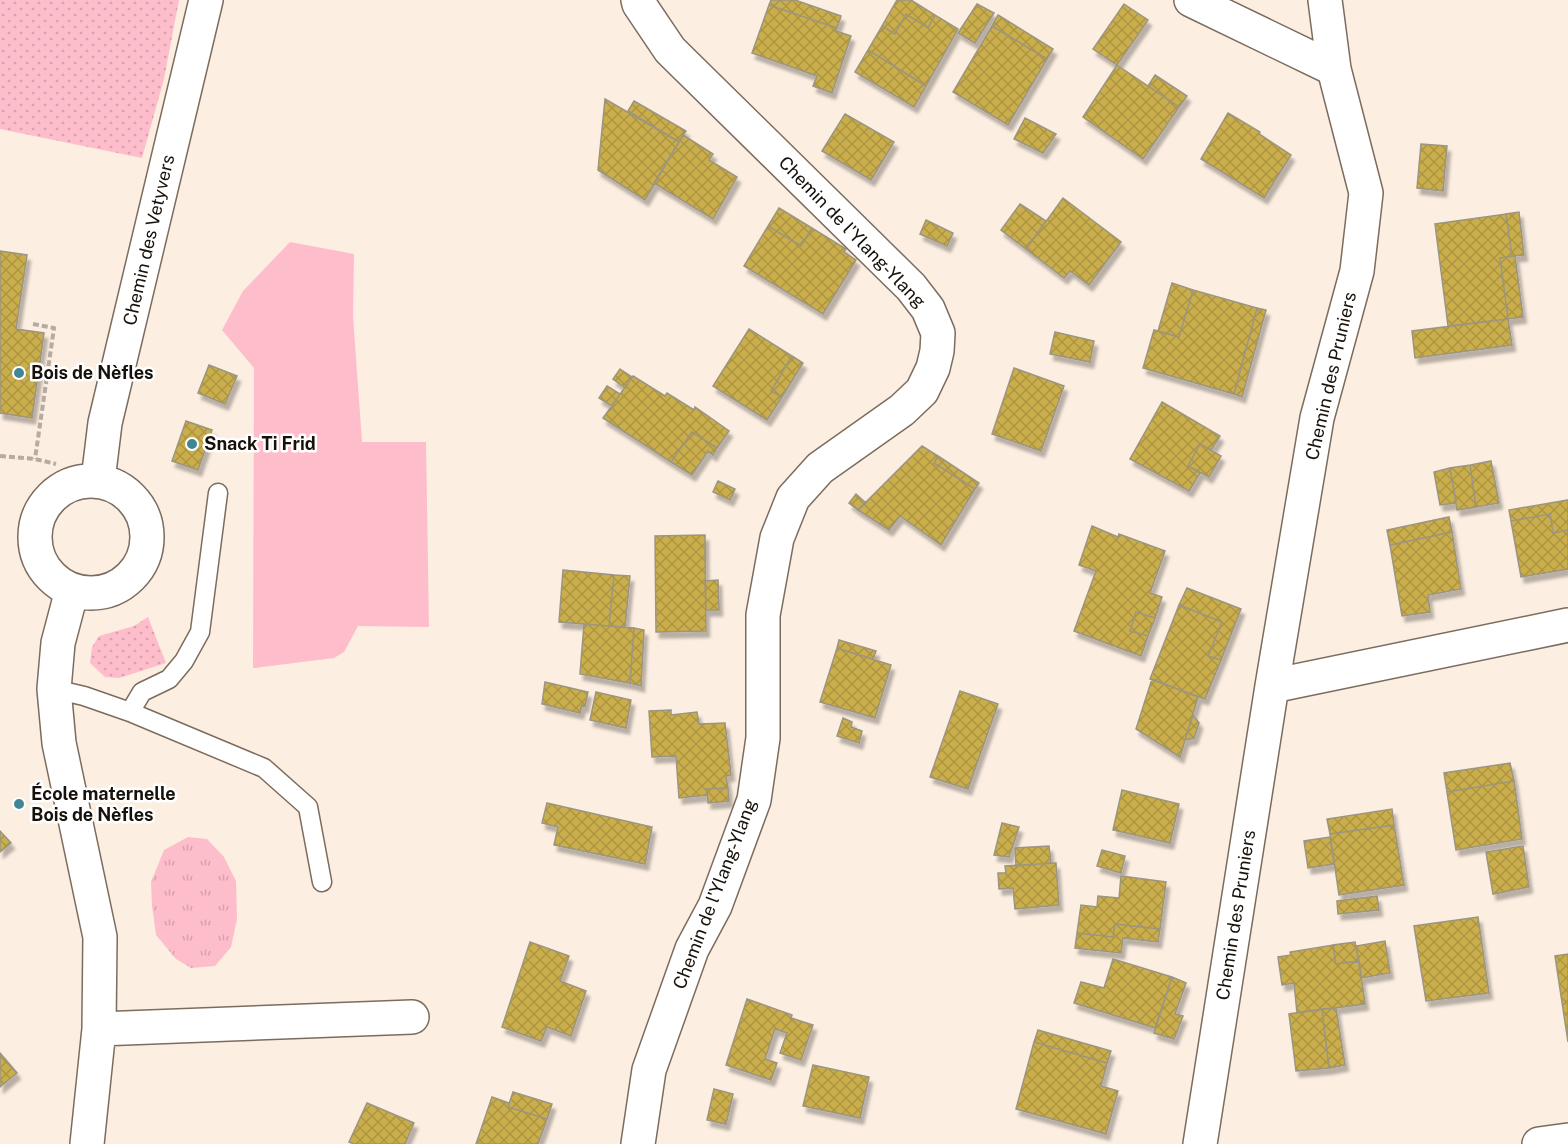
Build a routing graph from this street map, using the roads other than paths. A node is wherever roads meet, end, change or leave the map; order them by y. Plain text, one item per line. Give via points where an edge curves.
1 (206, 0) edge
2 (638, 0) edge
3 (1191, 0) edge
4 (1325, 0) edge
5 (1334, 69) junction
6 (98, 480) junction
7 (218, 494) dead end
8 (72, 590) junction
9 (1568, 625) edge
10 (1272, 686) junction
11 (54, 689) junction
12 (130, 712) junction
13 (322, 882) dead end
14 (412, 1017) dead end
15 (99, 1029) junction
16 (1568, 1140) edge
17 (87, 1144) edge
18 (638, 1144) edge
19 (1200, 1144) edge
20 (1539, 1144) edge

1 - 6 street, Chemin des Vetyvers via 105,423
2 - 18 street, Chemin de l'Ylang-Ylang via 670,50 911,288 928,309 938,333 935,360 922,391 902,410 820,468 793,498 777,538 763,615 763,738 754,800 715,906 692,949 649,1070
3 - 5 street
4 - 5 street
5 - 10 street, Chemin des Pruniers via 1366,193 1357,271 1317,418
6 - 8 street via 71,484 59,491 45,504 36,525 34,538 41,564 48,574
6 - 8 street via 133,499 144,516 148,537 145,556 123,584 92,594
7 - 12 lane via 200,632 169,679 142,693
8 - 11 street via 58,643
9 - 10 street
10 - 19 street, Chemin des Pruniers
11 - 12 lane
11 - 15 street via 59,743 100,937
12 - 13 lane via 264,768 290,791 308,807
14 - 15 street
15 - 17 street
16 - 20 street

